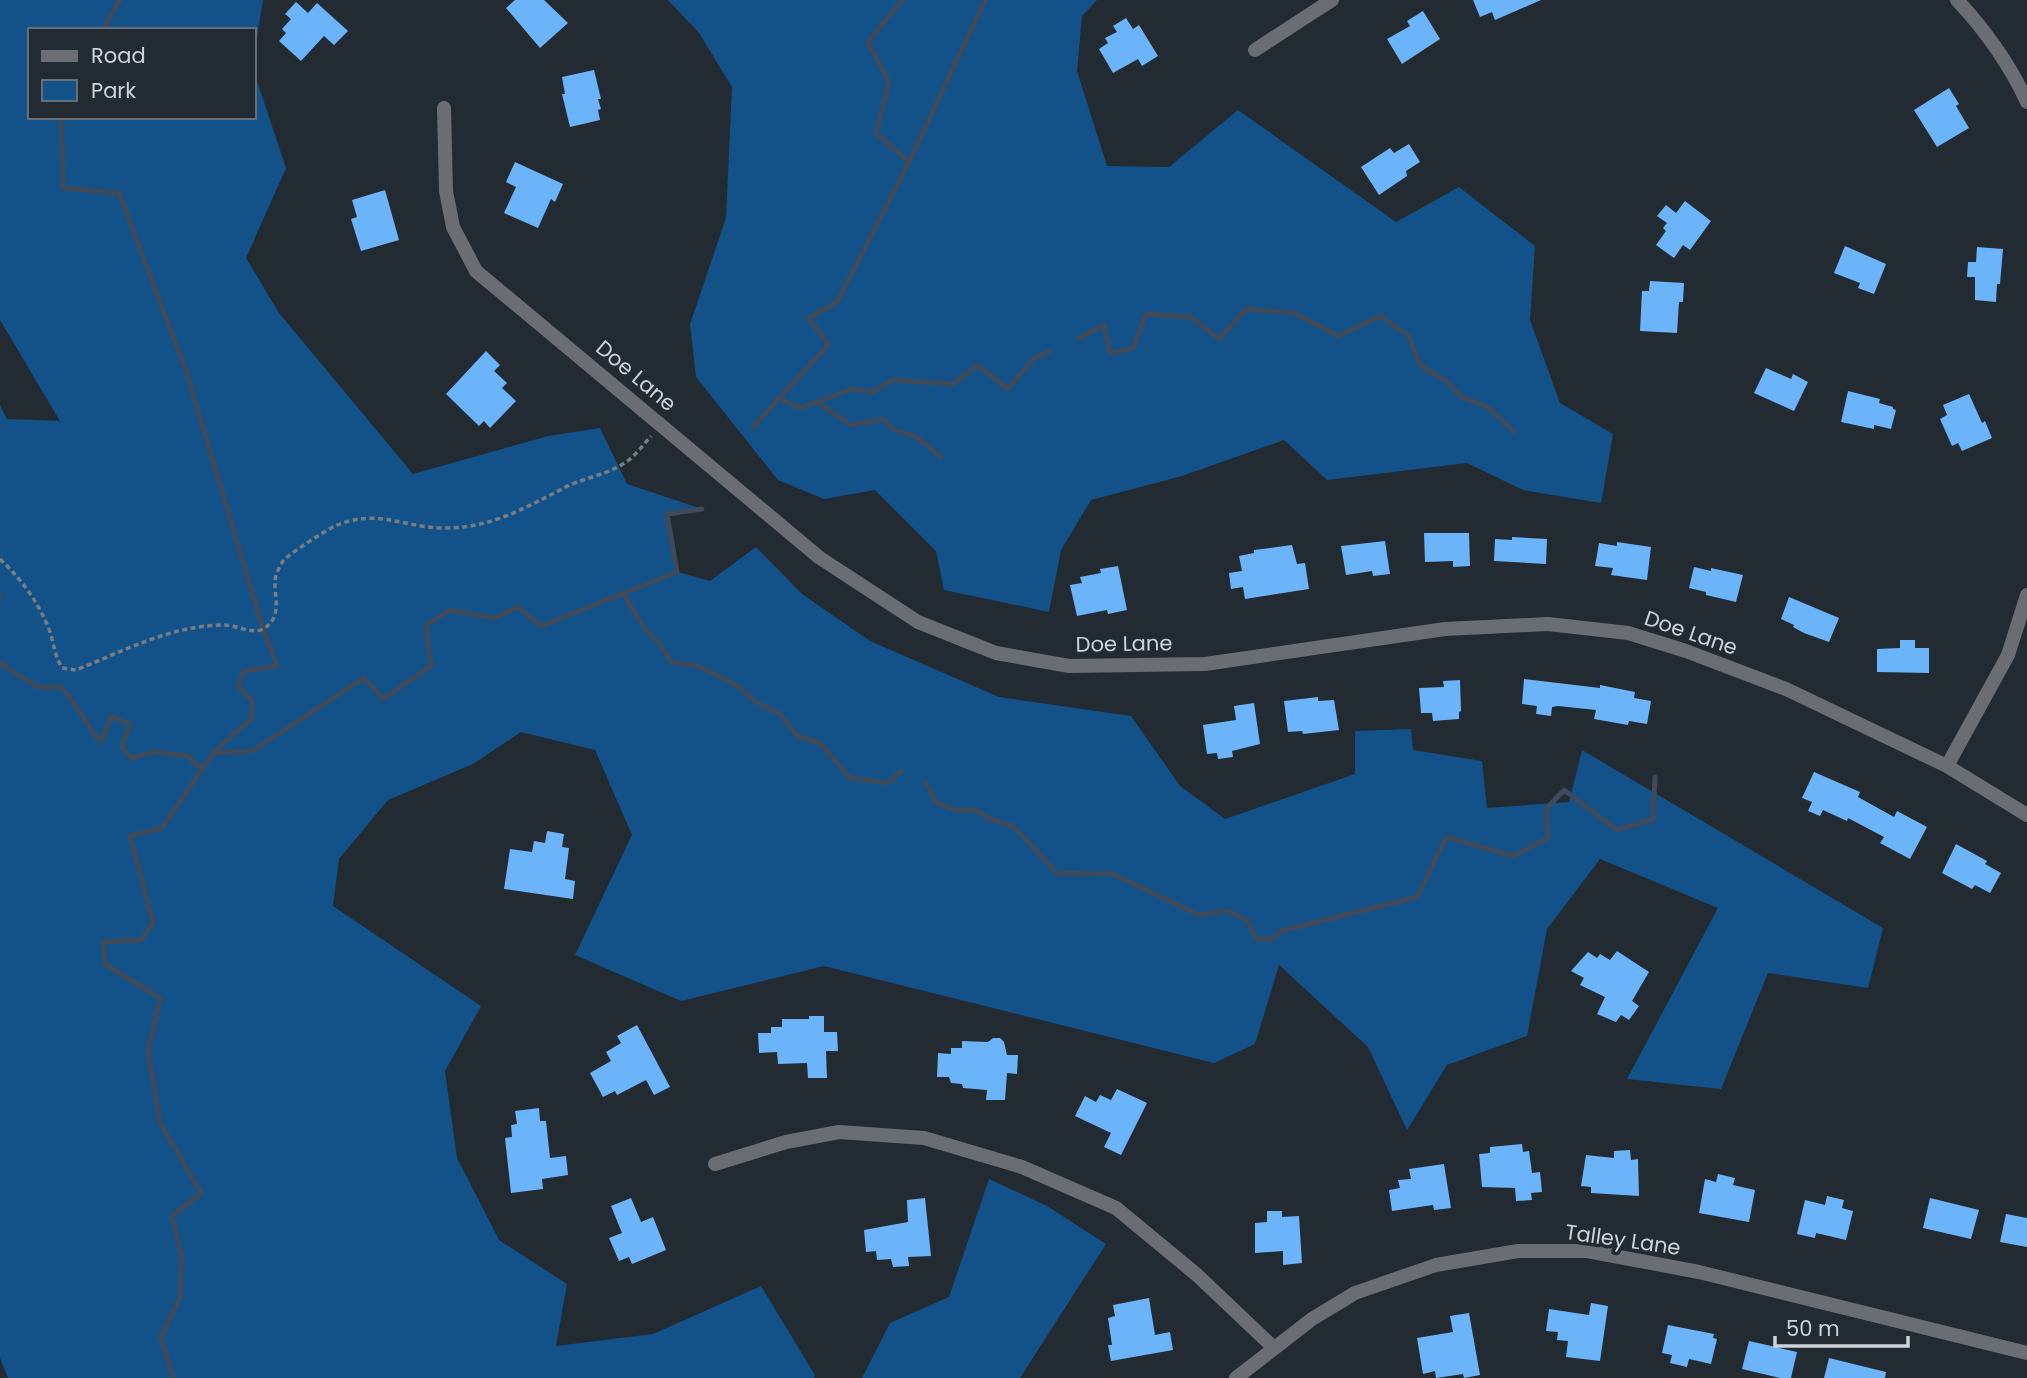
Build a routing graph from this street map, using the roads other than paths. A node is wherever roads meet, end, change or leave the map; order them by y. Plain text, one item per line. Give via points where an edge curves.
1 (1332, 0) edge
2 (1957, 0) edge
3 (1255, 50) dead end
4 (2027, 102) edge
5 (444, 108) dead end
6 (2027, 596) edge
7 (1947, 766) junction
8 (2027, 815) edge
9 (715, 1164) dead end
10 (1274, 1348) junction
11 (2027, 1353) edge
12 (1236, 1378) edge

1 - 3 street
2 - 4 street via 1983,28
5 - 7 street, Doe Lane via 450,215 476,271 820,558 918,622 996,653 1069,666 1205,664 1445,629 1548,624 1628,633 1786,689
6 - 7 street via 2008,655
7 - 8 street, Doe Lane
9 - 10 street via 786,1142 839,1132 924,1138 1022,1167 1116,1208 1197,1275
10 - 11 street, Talley Lane via 1355,1293 1436,1265 1518,1251 1587,1251 1699,1272
10 - 12 street, Talley Lane

